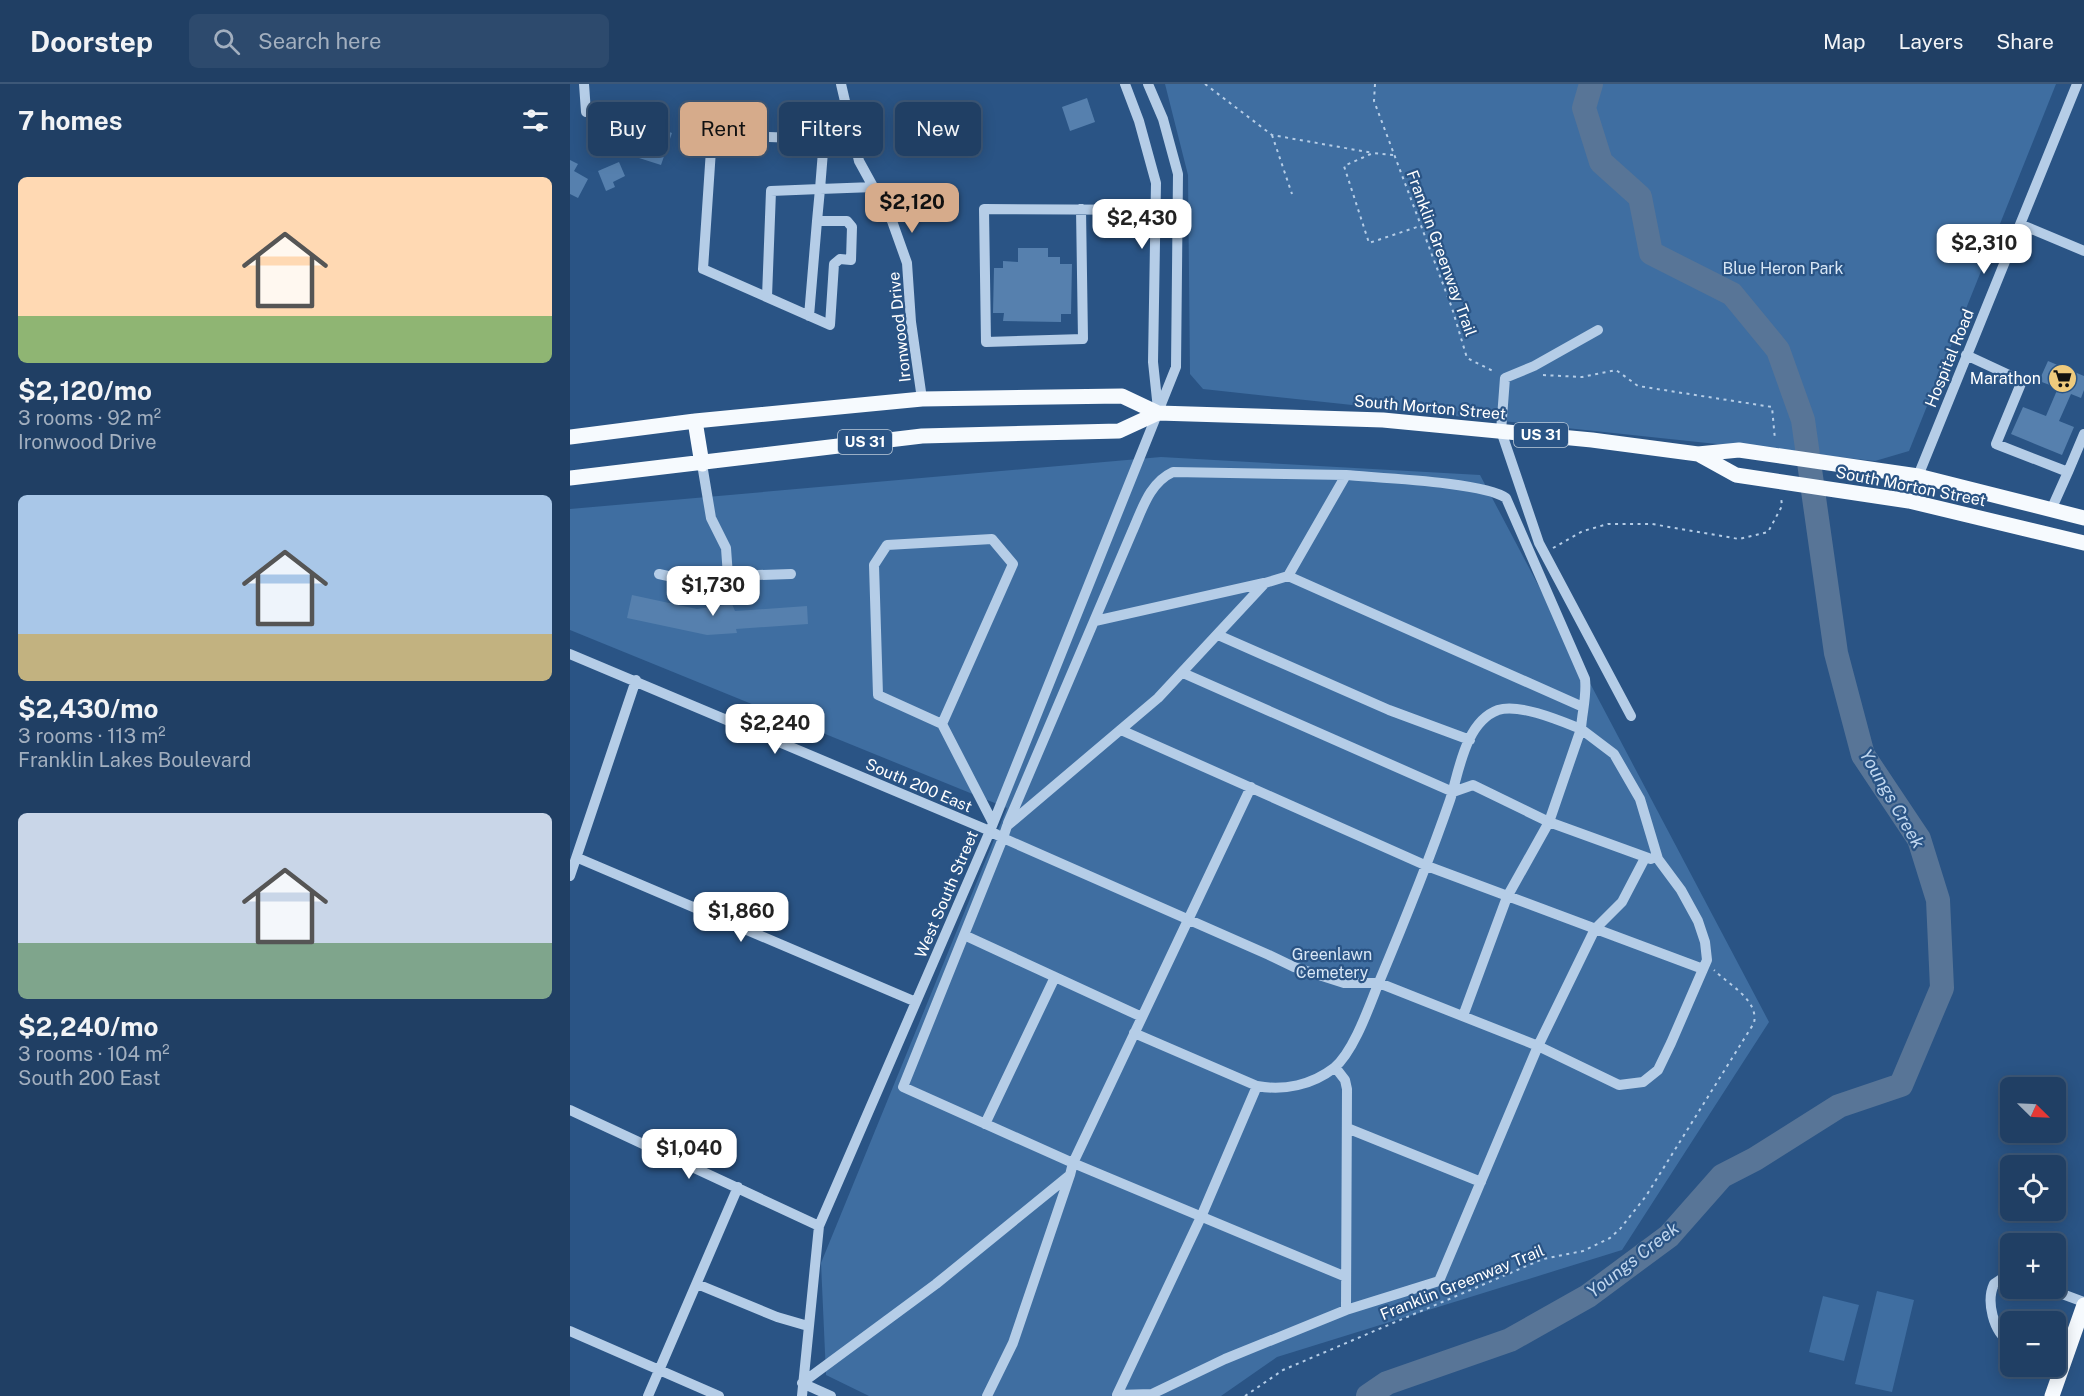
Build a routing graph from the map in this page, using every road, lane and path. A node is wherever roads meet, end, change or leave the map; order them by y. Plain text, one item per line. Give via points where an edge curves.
1 (584, 84) edge
2 (841, 84) edge
3 (1125, 84) edge
4 (1148, 84) edge
5 (1205, 84) edge
6 (1375, 84) edge
7 (2077, 84) edge
8 (586, 112) dead end
9 (1272, 135) junction
10 (1373, 153) junction
11 (1393, 155) junction
12 (874, 187) junction
13 (820, 189) junction
14 (1292, 194) dead end
15 (1081, 209) junction
16 (1157, 210) junction
17 (1179, 210) junction
18 (817, 220) junction
19 (2022, 225) junction
20 (1420, 226) junction
21 (2084, 251) edge
22 (1155, 291) junction
23 (1177, 291) junction
24 (767, 297) junction
25 (809, 316) junction
26 (1598, 330) dead end
27 (1966, 355) junction
28 (1514, 374) junction
29 (922, 399) junction
30 (1158, 413) junction
31 (695, 421) junction
32 (1501, 431) junction
33 (2084, 434) edge
34 (570, 437) edge
35 (1775, 440) dead end
36 (1698, 454) junction
37 (702, 464) junction
38 (2068, 472) junction
39 (1346, 475) junction
40 (1918, 476) junction
41 (570, 478) edge
42 (1781, 495) dead end
43 (1909, 501) junction
44 (2051, 510) junction
45 (2084, 518) edge
46 (2084, 543) edge
47 (1544, 553) junction
48 (659, 574) dead end
49 (790, 574) dead end
50 (728, 576) junction
51 (1288, 576) junction
52 (1265, 583) junction
53 (1095, 621) junction
54 (1218, 635) junction
55 (570, 654) edge
56 (1183, 673) junction
57 (636, 680) junction
58 (1582, 707) junction
59 (1631, 716) dead end
60 (942, 724) junction
61 (1581, 729) junction
62 (1121, 730) junction
63 (1470, 740) junction
64 (1251, 787) junction
65 (1452, 792) junction
66 (1550, 822) junction
67 (1007, 826) junction
68 (992, 827) junction
69 (1003, 838) junction
70 (578, 858) junction
71 (1645, 858) junction
72 (1658, 860) junction
73 (1427, 866) junction
74 (570, 876) edge
75 (1507, 897) junction
76 (1188, 920) junction
77 (1595, 929) junction
78 (964, 935) junction
79 (1705, 964) junction
80 (1055, 977) junction
81 (1379, 982) junction
82 (916, 1002) junction
83 (1463, 1016) junction
84 (1142, 1017) junction
85 (1134, 1033) junction
86 (1538, 1046) junction
87 (1335, 1067) junction
88 (1257, 1086) junction
89 (570, 1111) edge
90 (985, 1124) junction
91 (1347, 1128) junction
92 (1073, 1163) junction
93 (1070, 1175) junction
94 (1480, 1182) junction
95 (738, 1187) junction
96 (1201, 1217) junction
97 (819, 1226) junction
98 (1346, 1277) junction
99 (2000, 1280) edge
100 (696, 1284) junction
101 (2066, 1296) edge
102 (2084, 1304) edge
103 (1346, 1310) junction
104 (808, 1326) junction
105 (570, 1331) edge
106 (2000, 1332) edge
107 (2066, 1344) edge
108 (659, 1369) junction
109 (2056, 1377) edge
110 (802, 1383) junction
111 (648, 1396) edge
112 (719, 1396) edge
113 (802, 1396) edge
114 (831, 1396) edge
115 (987, 1396) edge
116 (1245, 1396) edge
117 (2052, 1396) edge

1 - 8 street
2 - 12 street, Ironwood Drive via 859,160
3 - 16 street via 1151,161
4 - 17 street, West South Street via 1179,174
5 - 9 path
6 - 11 path, Franklin Greenway Trail via 1374,101
7 - 19 street, Hospital Road
9 - 10 path
9 - 14 path
10 - 11 path
10 - 20 path via 1344,166 1369,243
11 - 20 path, Franklin Greenway Trail
12 - 13 street
12 - 29 street, Ironwood Drive via 907,263
13 - 18 street
13 - 24 street via 771,191
13 - 24 street via 824,139 712,135 703,269
15 - 15 street via 984,209 986,342 1083,339
15 - 16 street
16 - 17 street
16 - 22 street
17 - 23 street, West South Street
18 - 25 street
18 - 25 street via 847,221 852,227 851,260 840,259 834,264 830,325
19 - 21 street
19 - 27 street, Hospital Road
20 - 28 path, Franklin Greenway Trail via 1467,358 1496,372
22 - 23 street
22 - 30 street via 1153,362
23 - 30 street, West South Street via 1176,367
24 - 25 street
26 - 28 street
27 - 38 street via 2022,381 1996,444
27 - 40 street, Hospital Road
28 - 32 street via 1505,378
28 - 35 path, Franklin Greenway Trail via 1582,377 1616,370 1638,386 1772,407
29 - 30 main road, US 31 via 1122,396
29 - 31 main road, US 31
30 - 32 main road, South Morton Street / US 31 via 1334,417
30 - 37 main road, US 31 via 1119,431 922,436
30 - 68 street, West South Street
31 - 34 main road, US 31
31 - 37 main road
32 - 36 main road, South Morton Street / US 31
32 - 47 street
33 - 38 street
36 - 40 main road, South Morton Street / US 31 via 1739,450
36 - 43 main road, South Morton Street / US 31 via 1736,475
37 - 41 main road, US 31
37 - 50 street via 711,518 726,548
38 - 44 street
39 - 51 street
39 - 53 street via 1173,472 1161,477 1150,492
39 - 58 street via 1494,491 1506,498 1585,679 1587,694
40 - 43 main road
40 - 44 main road, South Morton Street / US 31
42 - 47 path via 1782,506 1768,532 1739,539 1669,526 1608,524 1583,531
43 - 46 main road, South Morton Street / US 31
44 - 45 main road, South Morton Street / US 31
47 - 59 street
48 - 50 street via 686,580
49 - 50 street
51 - 52 street
51 - 58 street
52 - 53 street
52 - 54 street
53 - 67 street
54 - 56 street
54 - 63 street via 1389,710
55 - 57 street, South 200 East
56 - 62 street
56 - 65 street
57 - 68 street, South 200 East
57 - 70 street
58 - 61 street
60 - 60 street via 1013,564 992,539 887,545 874,565 878,695
60 - 68 street
61 - 63 street via 1530,712 1500,709 1487,716
61 - 66 street
61 - 72 street via 1614,754 1641,800
62 - 64 street
62 - 67 street
63 - 65 street
64 - 73 street
64 - 76 street
65 - 66 street via 1473,785
65 - 73 street
66 - 71 street
66 - 75 street
67 - 69 street
68 - 69 street, South 200 East
68 - 82 street, West South Street
69 - 76 street, South 200 East
69 - 78 street
70 - 74 street
70 - 82 street
71 - 72 street
71 - 77 street via 1622,902
72 - 79 street via 1698,921
73 - 75 street
73 - 81 street
75 - 77 street
75 - 83 street
76 - 81 street, South 200 East via 1325,978 1344,983
76 - 84 street
77 - 79 street
77 - 86 street
78 - 80 street
78 - 90 street via 903,1087
79 - 86 street via 1658,1070 1643,1082 1619,1085
79 - 116 path, Franklin Greenway Trail via 1752,1005 1756,1013 1754,1023 1646,1196 1620,1228 1599,1245 1543,1259 1283,1370
80 - 84 street
80 - 90 street
81 - 83 street
81 - 87 street via 1363,1022
82 - 97 street, West South Street
83 - 86 street
84 - 85 street
85 - 88 street
85 - 92 street
86 - 94 street
87 - 88 street via 1295,1087
87 - 91 street via 1347,1089
88 - 96 street
89 - 95 street
90 - 92 street
91 - 94 street
91 - 98 street
92 - 93 street
92 - 96 street
93 - 110 street via 936,1284
93 - 115 street via 1013,1343
94 - 103 street via 1439,1281
95 - 97 street
95 - 100 street
96 - 98 street
96 - 103 street via 1117,1395 1152,1394 1225,1359
97 - 104 street, West South Street
98 - 103 street
99 - 106 street via 1994,1284 1990,1302
100 - 104 street
100 - 108 street
101 - 102 street
102 - 107 main road
104 - 110 street, West South Street
105 - 108 street
108 - 111 street
108 - 112 street
109 - 117 main road
110 - 113 street, West South Street
110 - 114 street

